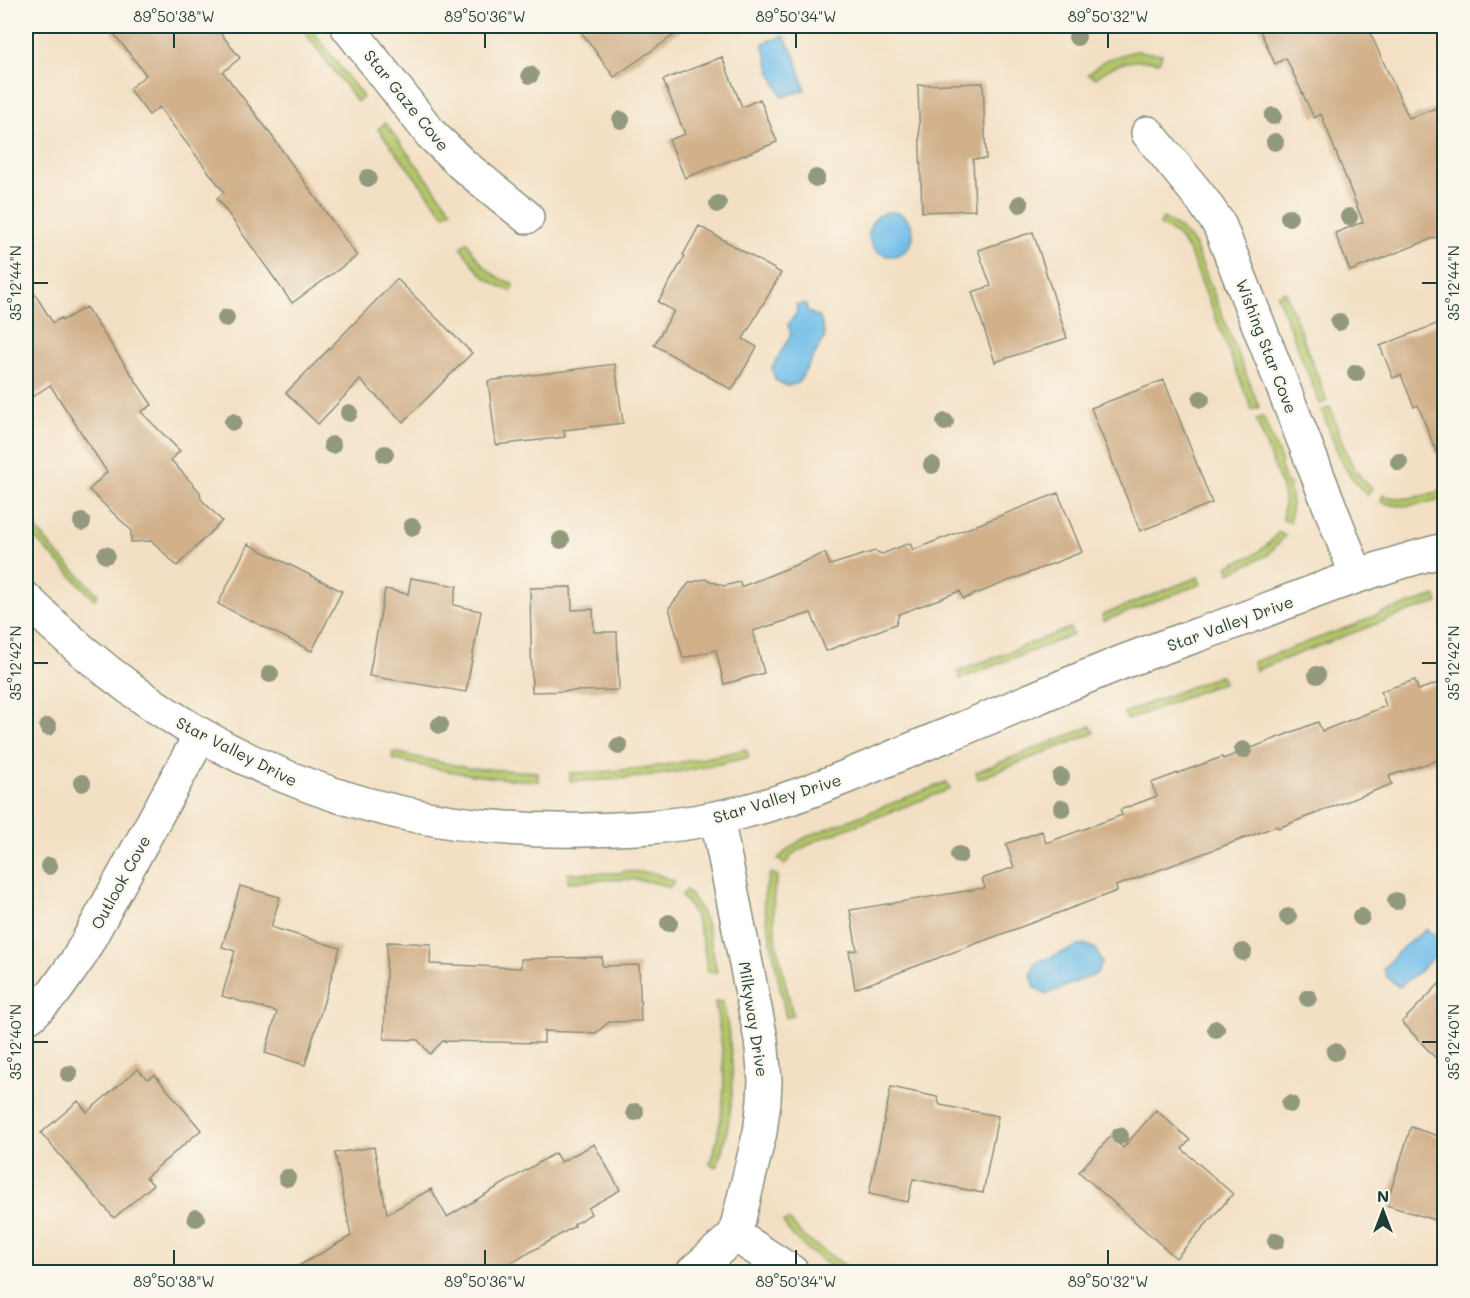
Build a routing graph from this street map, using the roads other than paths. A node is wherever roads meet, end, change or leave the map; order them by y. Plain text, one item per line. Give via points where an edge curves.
1 (347, 26) edge
2 (1148, 133) dead end
3 (527, 217) dead end
4 (1444, 550) edge
5 (1356, 576) junction
6 (26, 599) edge
7 (200, 736) junction
8 (717, 818) junction
9 (26, 1018) edge
10 (735, 1235) junction
11 (693, 1272) edge
12 (792, 1272) edge

1 - 3 street, Star Gaze Cove via 431,134
2 - 5 street, Wishing Star Cove via 1219,224
4 - 5 street, Star Valley Drive
5 - 8 street, Star Valley Drive via 1104,669 843,778
6 - 7 street, Star Valley Drive via 71,643
7 - 8 street, Star Valley Drive via 272,772 319,790 422,818 475,826 552,830 647,828
7 - 9 street, Outlook Cove via 78,959 56,990
8 - 10 street, Milkyway Drive via 761,1039 765,1080 760,1132
10 - 11 street
10 - 12 street

